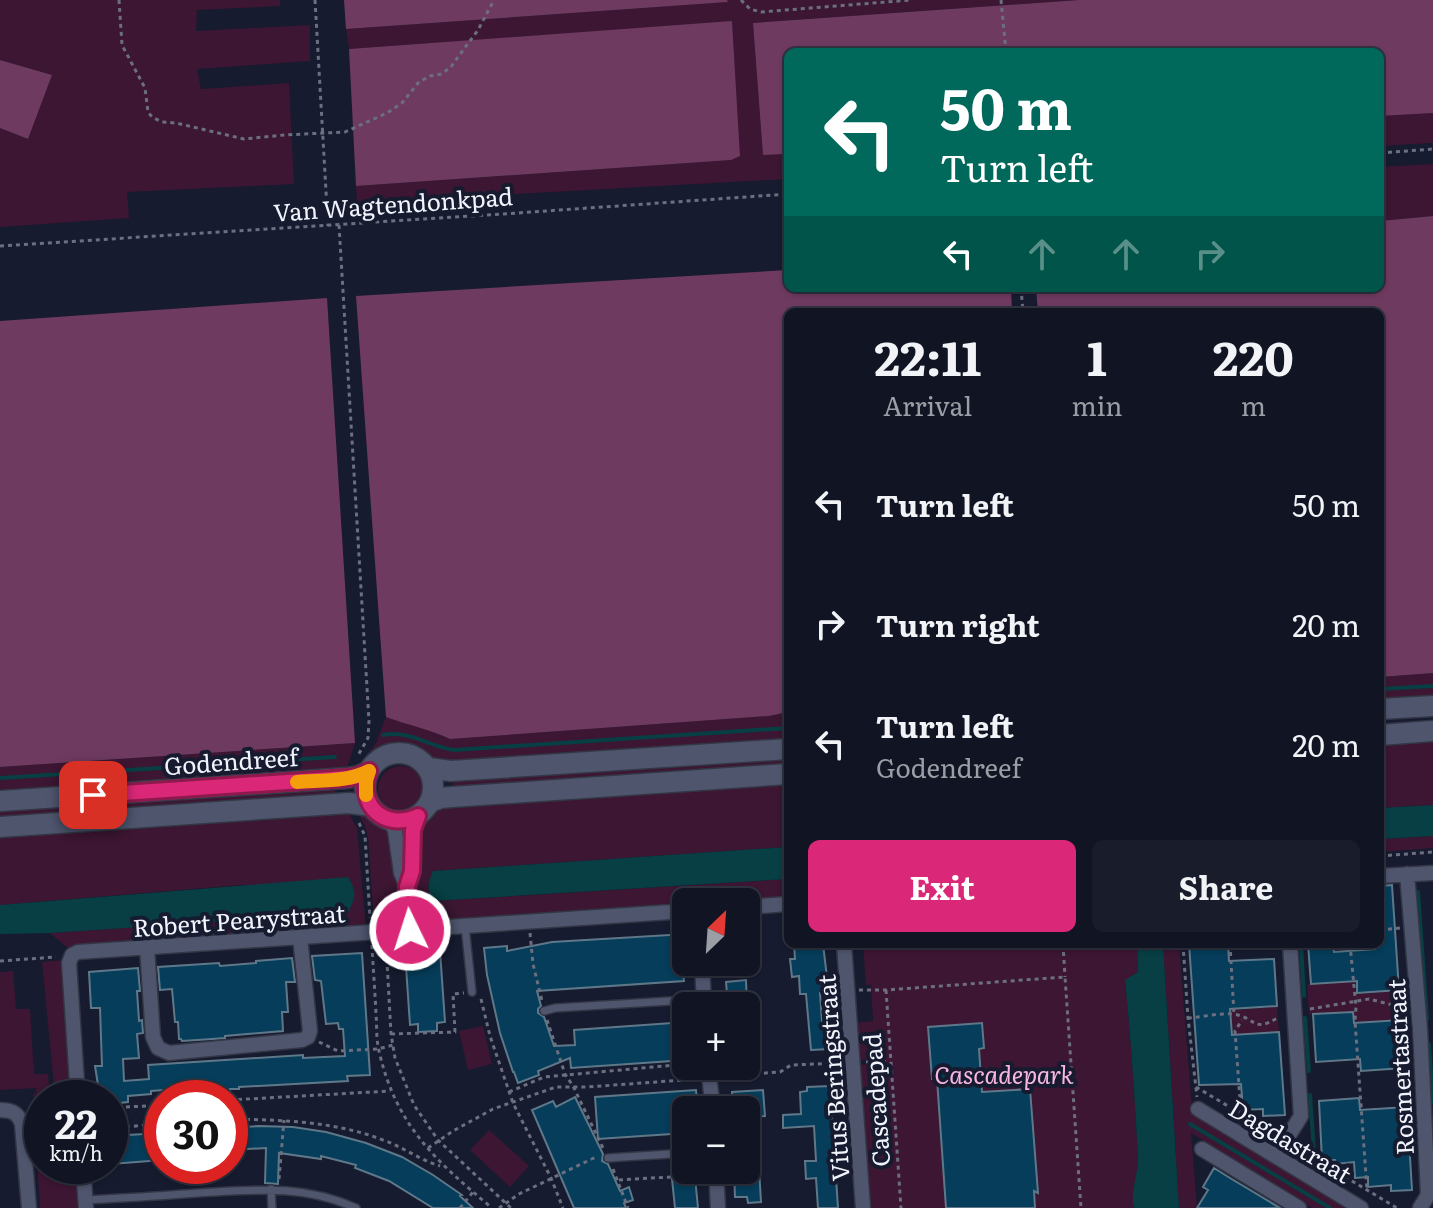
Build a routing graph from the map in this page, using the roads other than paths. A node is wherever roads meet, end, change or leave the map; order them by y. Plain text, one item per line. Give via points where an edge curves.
1 (1433, 706) edge
2 (1384, 709) edge
3 (1433, 731) edge
4 (1384, 735) edge
5 (784, 749) edge
6 (428, 768) junction
7 (369, 771) junction
8 (784, 774) edge
9 (0, 801) edge
10 (424, 809) junction
11 (378, 812) junction
12 (0, 827) edge
13 (1433, 873) edge
14 (1407, 874) junction
15 (1384, 876) edge
16 (407, 887) junction
17 (784, 904) edge
18 (760, 906) edge
19 (672, 912) edge
20 (465, 926) junction
21 (410, 930) junction
22 (300, 937) junction
23 (147, 947) junction
24 (844, 948) edge
25 (1290, 948) edge
26 (472, 992) road end
27 (672, 1004) edge
28 (544, 1011) road end
29 (77, 1080) edge
30 (1198, 1109) road end
31 (0, 1110) edge
32 (1202, 1149) dead end
33 (672, 1154) edge
34 (1276, 1156) junction
35 (608, 1158) road end
36 (84, 1184) edge
37 (717, 1184) edge
38 (275, 1189) junction
39 (85, 1204) edge
40 (29, 1208) edge
41 (272, 1208) edge
42 (356, 1208) edge
43 (718, 1208) edge
44 (863, 1208) edge
45 (1299, 1208) edge
46 (1361, 1208) edge
47 (1420, 1208) edge

1 - 2 main road
3 - 4 main road
5 - 6 main road via 451,771
6 - 7 main road via 415,756 398,752 381,758
6 - 10 main road via 434,785
7 - 9 main road, Godendreef via 347,778
7 - 11 main road via 365,789
8 - 10 main road via 441,798
10 - 11 main road via 403,821
10 - 16 street via 413,830
11 - 12 main road via 349,803
11 - 16 street via 395,831
13 - 14 street
14 - 15 street
14 - 47 street, Rosmertastraat via 1428,1195
16 - 21 street
17 - 18 street
19 - 20 street, Robert Pearystraat
20 - 21 street, Robert Pearystraat
20 - 26 lane
21 - 22 street, Robert Pearystraat
22 - 23 street, Robert Pearystraat
22 - 23 street via 308,1037 169,1053 154,1043
23 - 29 street, Robert Pearystraat via 72,955
24 - 44 street, Vitus Beringstraat
25 - 34 street via 1301,1116
27 - 28 lane
30 - 34 street, Dagdastraat
31 - 40 street via 16,1114 22,1124
32 - 45 street
33 - 35 lane
34 - 46 street, Dagdastraat
36 - 39 street
37 - 43 street
38 - 39 lane
38 - 41 lane
38 - 42 lane

